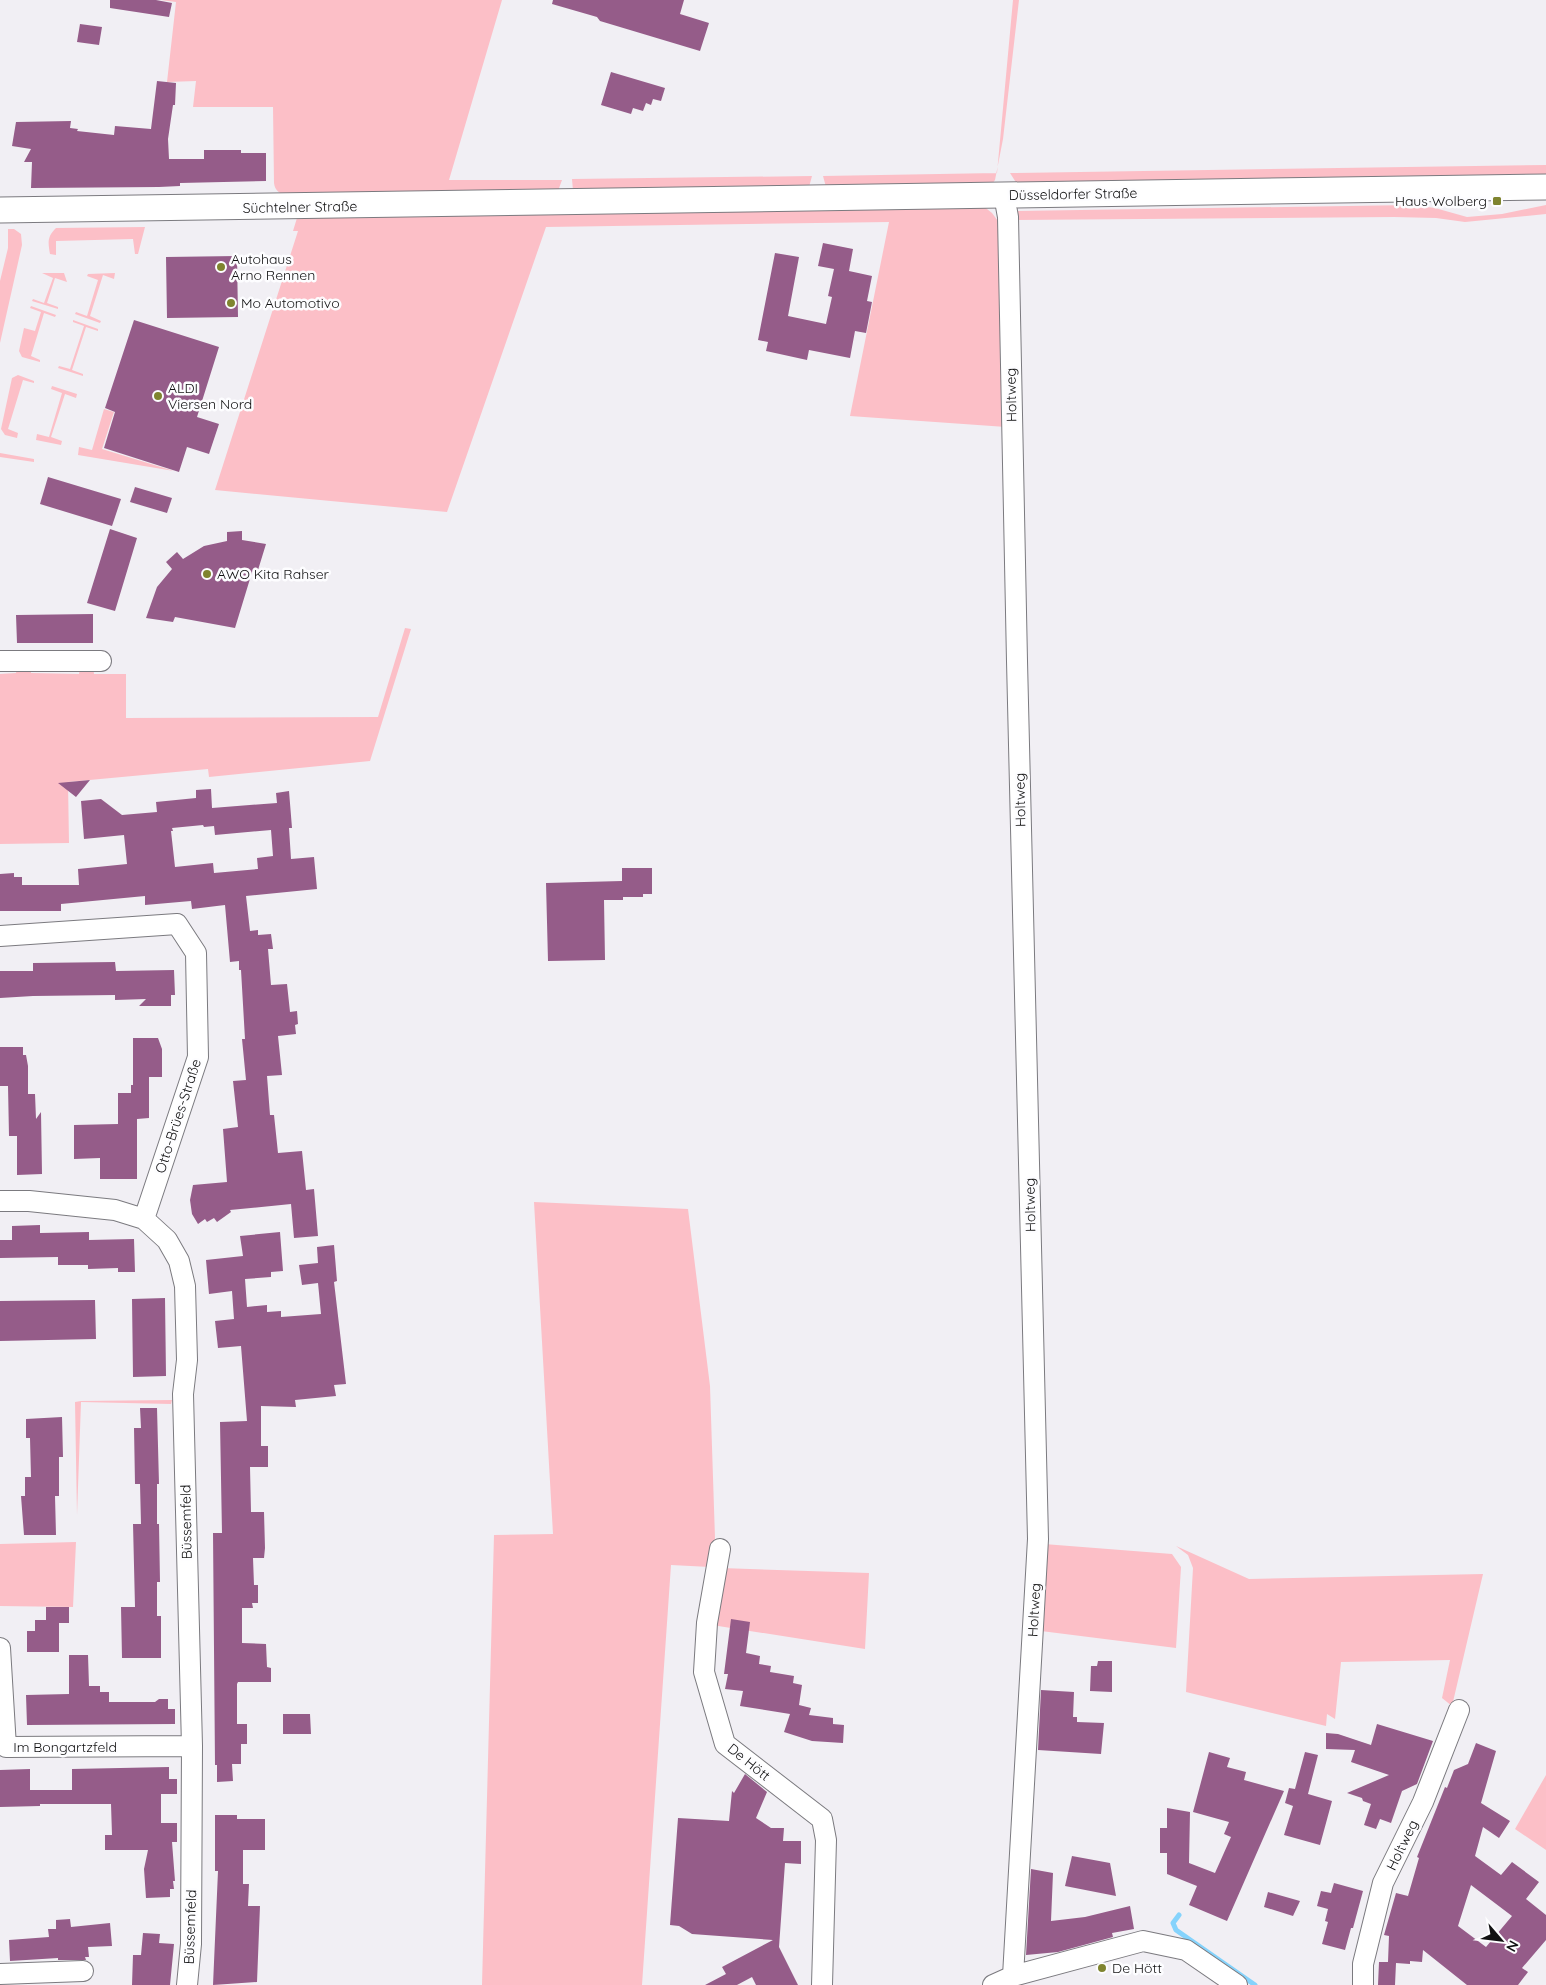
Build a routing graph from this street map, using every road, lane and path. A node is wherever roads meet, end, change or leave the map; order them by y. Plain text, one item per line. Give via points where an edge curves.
1 (1546, 187) edge
2 (1004, 194) junction
3 (600, 202) joint
4 (0, 210) edge
5 (0, 661) edge
6 (101, 661) dead end
7 (0, 936) edge
8 (0, 1201) edge
9 (144, 1219) junction
10 (720, 1549) dead end
11 (0, 1648) edge
12 (1459, 1710) dead end
13 (192, 1746) junction
14 (83, 1971) dead end
15 (0, 1974) edge
16 (1014, 1976) junction
17 (31, 1979) edge
18 (187, 1985) edge
19 (822, 1985) edge
20 (993, 1985) edge
21 (1237, 1985) edge
22 (1363, 1985) edge

1 - 2 main road, Düsseldorfer Straße
2 - 3 main road, Düsseldorfer Straße
2 - 16 street, Holtweg via 1008,217 1038,1539
3 - 4 main road, Süchtelner Straße
5 - 6 street
7 - 9 street, Otto-Brües-Straße via 178,924 196,953 198,1057
8 - 9 street, Büssemfeld via 115,1210
9 - 13 street, Büssemfeld via 167,1240 179,1261 185,1286 183,1394
10 - 19 street, De Hött via 706,1624 704,1672 725,1744 822,1819 826,1840
11 - 13 street, Im Bongartzfeld via 6,1747
12 - 22 street, Holtweg via 1423,1802 1383,1883 1362,1964
13 - 18 street, Büssemfeld via 191,1944
14 - 17 street
15 - 17 street
16 - 20 street
16 - 21 street via 1143,1941 1186,1950

